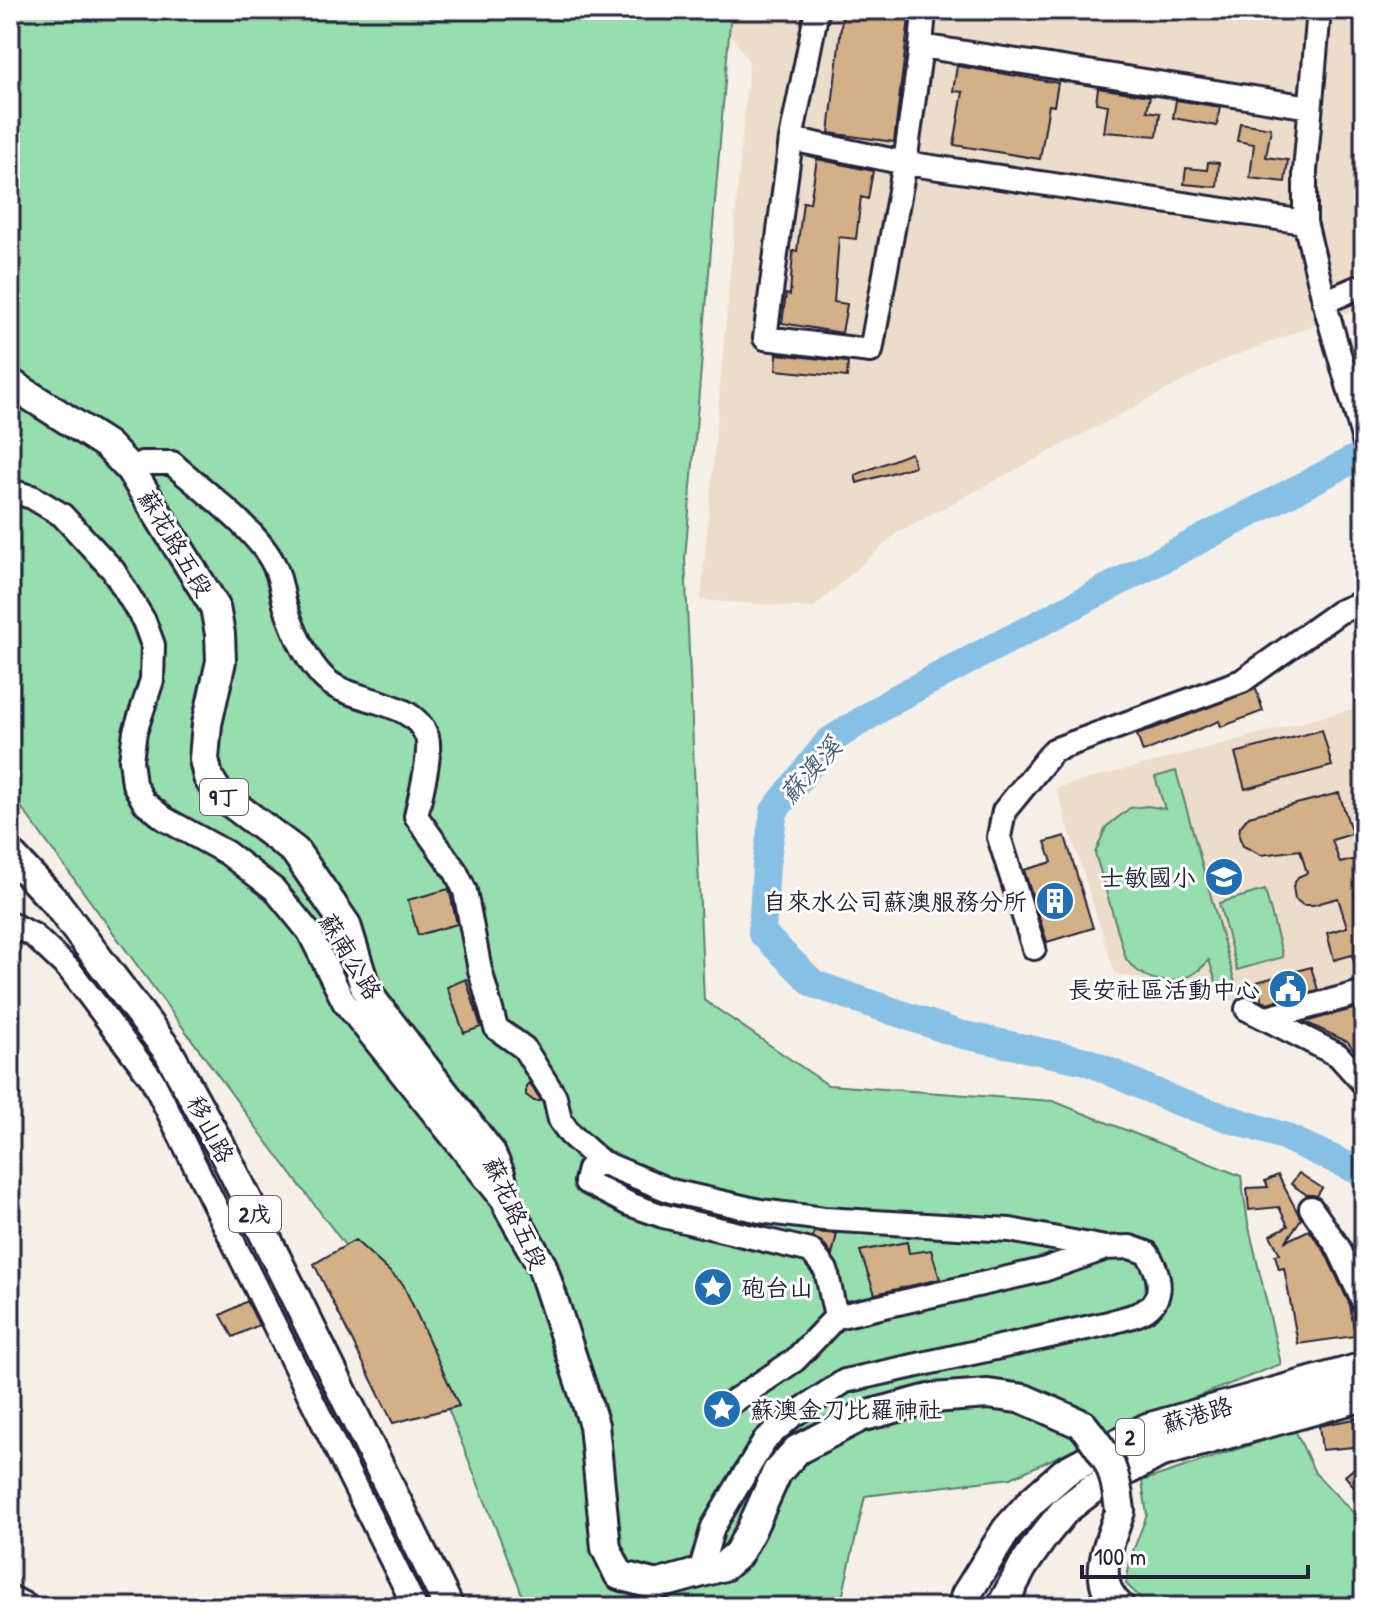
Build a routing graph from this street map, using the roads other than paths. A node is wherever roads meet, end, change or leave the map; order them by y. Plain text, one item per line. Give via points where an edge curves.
1 (817, 10) edge
2 (924, 10) edge
3 (1319, 10) edge
4 (921, 46) junction
5 (1310, 107) junction
6 (791, 139) junction
7 (905, 163) junction
8 (1305, 222) junction
9 (1364, 285) edge
10 (1325, 307) junction
11 (10, 383) edge
12 (1364, 440) edge
13 (130, 469) junction
14 (10, 491) edge
15 (1364, 602) edge
16 (10, 854) edge
17 (10, 924) edge
18 (1034, 948) dead end
19 (1364, 992) edge
20 (1364, 1084) edge
21 (601, 1162) junction
22 (509, 1208) junction
23 (1311, 1208) dead end
24 (1105, 1248) junction
25 (1364, 1303) edge
26 (836, 1317) junction
27 (1364, 1367) edge
28 (1364, 1396) edge
29 (722, 1409) dead end
30 (700, 1572) junction
31 (10, 1597) edge
32 (29, 1607) edge
33 (415, 1607) edge
34 (449, 1607) edge
35 (962, 1607) edge
36 (1001, 1607) edge
37 (1120, 1607) edge

1 - 6 street
2 - 4 street
3 - 5 street
4 - 5 street
4 - 7 street
5 - 8 street
6 - 7 street
6 - 7 street via 765,338 871,351
7 - 8 street
8 - 10 street
9 - 10 street
10 - 12 street
11 - 13 main road, 蘇花路五段 / 9丁 via 107,445
13 - 21 street via 142,463 172,463 258,540 275,566 304,652 325,679 351,695 398,708 420,727 427,739 416,816 465,891 496,1028 524,1048 555,1097 560,1120
13 - 22 main road, 蘇花路五段 / 9丁 via 215,607 221,661 207,724 208,777 218,793 295,851 327,894 346,925 365,987 490,1152
14 - 22 street, 蘇南公路 via 62,515 113,570 144,621 153,645 152,680 131,760 134,784 144,802 274,889 309,932 344,1002
15 - 18 street via 1339,612 1242,681 1054,750 1004,811 999,837
16 - 34 main road, 移山路 / 2戊 via 57,904 168,1051
17 - 33 street via 33,935 70,970 152,1079
19 - 20 street via 1267,1013 1338,1055
21 - 24 street via 671,1191 760,1211 1010,1230
21 - 26 street via 589,1169 586,1182 629,1204 811,1251 826,1270
22 - 30 main road, 蘇花路五段 / 9丁 via 542,1266 594,1425 606,1548 619,1575 656,1585
23 - 25 street via 1338,1247
24 - 26 street via 1043,1270
24 - 30 street via 1147,1253 1157,1268 1160,1285 1146,1310 1109,1323 845,1381 765,1440 713,1527
26 - 29 street via 795,1360
27 - 35 main road, 蘇港路 / 2 via 1147,1428 1066,1471 1007,1529
28 - 36 main road, 蘇港路 / 2 via 1159,1453 1091,1490 1043,1537
30 - 37 main road, 蘇花路五段 / 9丁, bridge via 724,1566 738,1554 777,1472 797,1450 860,1417 933,1398 988,1394 1024,1399 1083,1425 1110,1459 1120,1511 1102,1570 1104,1586
31 - 32 street

